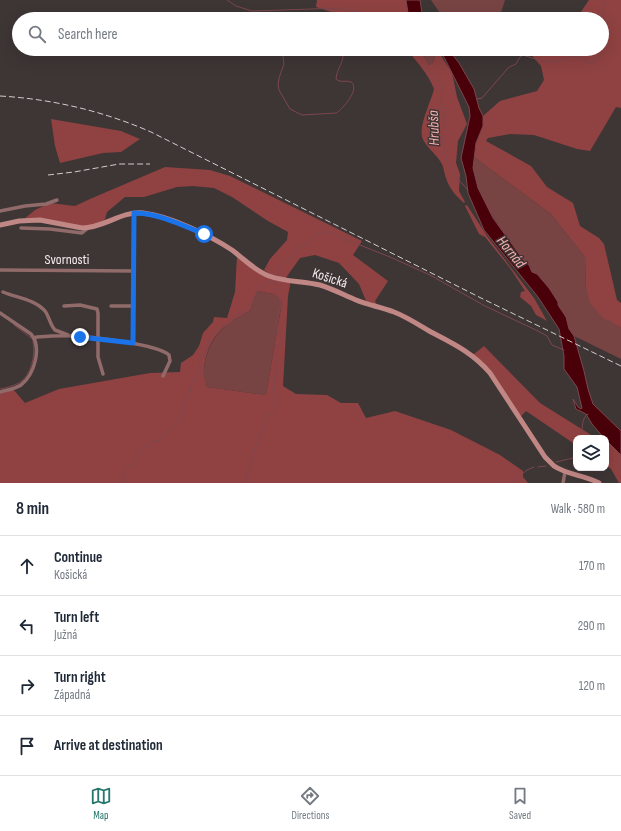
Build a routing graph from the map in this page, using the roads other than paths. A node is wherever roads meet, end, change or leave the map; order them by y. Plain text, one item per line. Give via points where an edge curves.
1 (58, 200) dead end
2 (0, 211) edge
3 (134, 213) junction
4 (0, 225) edge
5 (21, 228) dead end
6 (88, 228) junction
7 (0, 270) edge
8 (134, 271) junction
9 (3, 292) dead end
10 (64, 306) dead end
11 (111, 306) dead end
12 (134, 306) junction
13 (0, 313) edge
14 (73, 336) junction
15 (34, 338) junction
16 (99, 339) junction
17 (133, 343) junction
18 (103, 374) dead end
19 (163, 376) dead end
20 (0, 392) edge
21 (565, 472) junction
22 (563, 483) edge
23 (599, 483) edge

1 - 2 street
3 - 6 street, Košická
3 - 8 street
3 - 21 street, Košická via 157,216 206,235 269,276 319,285 393,312 467,352 490,373 539,449 552,464
4 - 6 street, Košická via 40,220
5 - 6 street via 82,233
7 - 8 street, Svornosti
8 - 12 street
9 - 14 street via 27,299 45,311 55,330
10 - 16 street via 97,309
11 - 12 street
12 - 17 street
13 - 15 street
14 - 15 street
14 - 16 street
15 - 20 street via 35,360 29,375 20,385
16 - 17 street
16 - 18 street via 98,357
17 - 19 street via 162,350 169,356 170,361
21 - 22 street
21 - 23 street, Košická via 584,476

